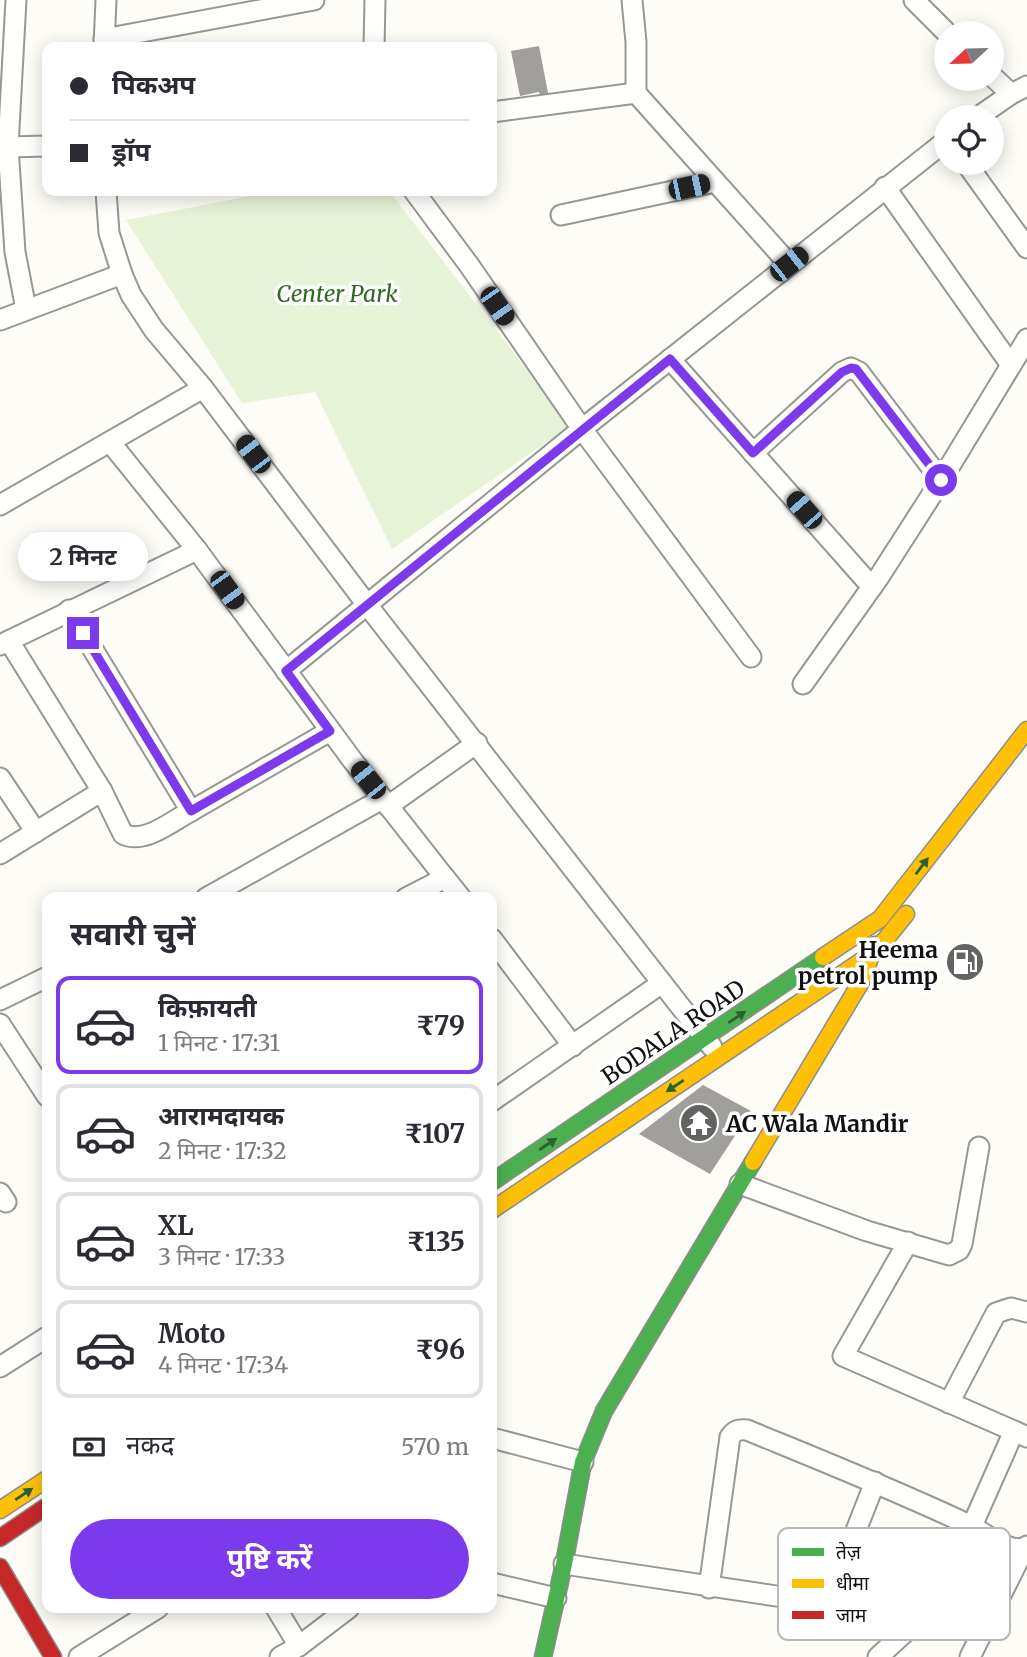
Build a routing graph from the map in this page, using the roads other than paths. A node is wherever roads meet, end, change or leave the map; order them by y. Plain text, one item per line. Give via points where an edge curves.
1 (16, 0) edge
2 (106, 0) edge
3 (314, 0) edge
4 (375, 0) edge
5 (632, 0) edge
6 (914, 0) edge
7 (935, 21) edge
8 (104, 42) edge
9 (109, 42) edge
10 (374, 42) edge
11 (1019, 90) edge
12 (636, 93) junction
13 (996, 105) edge
14 (497, 111) edge
15 (42, 146) edge
16 (4, 149) edge
17 (934, 150) edge
18 (975, 175) edge
19 (715, 182) junction
20 (885, 187) junction
21 (6, 194) edge
22 (106, 196) edge
23 (418, 196) edge
24 (561, 215) dead end
25 (1027, 248) edge
26 (7, 255) edge
27 (789, 264) junction
28 (121, 274) junction
29 (26, 309) junction
30 (0, 320) edge
31 (1027, 339) edge
32 (670, 359) junction
33 (1012, 365) junction
34 (203, 388) junction
35 (582, 429) junction
36 (110, 442) junction
37 (753, 453) junction
38 (941, 480) junction
39 (0, 505) edge
40 (197, 550) junction
41 (872, 587) junction
42 (368, 606) junction
43 (69, 610) junction
44 (4, 643) edge
45 (751, 657) dead end
46 (286, 671) junction
47 (803, 684) dead end
48 (1027, 730) edge
49 (330, 731) junction
50 (477, 743) junction
51 (0, 778) edge
52 (102, 791) junction
53 (385, 802) junction
54 (191, 811) junction
55 (36, 832) junction
56 (0, 854) edge
57 (445, 878) junction
58 (217, 892) edge
59 (418, 892) edge
60 (456, 892) edge
61 (913, 905) dead end
62 (880, 919) junction
63 (497, 946) edge
64 (873, 952) junction
65 (42, 979) edge
66 (662, 983) junction
67 (0, 1000) edge
68 (0, 1024) edge
69 (705, 1038) junction
70 (573, 1046) junction
71 (719, 1056) junction
72 (42, 1088) edge
73 (497, 1098) edge
74 (979, 1147) dead end
75 (497, 1179) edge
76 (740, 1184) junction
77 (497, 1207) edge
78 (908, 1242) junction
79 (1027, 1312) edge
80 (42, 1340) edge
81 (0, 1367) edge
82 (949, 1403) junction
83 (1021, 1434) edge
84 (497, 1439) edge
85 (583, 1462) junction
86 (42, 1482) edge
87 (875, 1482) junction
88 (42, 1509) edge
89 (0, 1510) edge
90 (969, 1524) junction
91 (857, 1528) edge
92 (968, 1528) edge
93 (976, 1528) edge
94 (0, 1538) edge
95 (1025, 1547) edge
96 (564, 1564) junction
97 (0, 1567) edge
98 (1010, 1577) edge
99 (497, 1584) edge
100 (709, 1588) junction
101 (778, 1596) edge
102 (556, 1598) junction
103 (150, 1613) edge
104 (279, 1613) edge
105 (342, 1613) edge
106 (897, 1640) edge
107 (978, 1640) edge
108 (299, 1646) junction
109 (53, 1657) edge
110 (79, 1657) edge
111 (281, 1657) edge
112 (543, 1657) edge
113 (878, 1657) edge
114 (970, 1657) edge

1 - 16 street
2 - 8 street
3 - 9 street
4 - 10 street
5 - 12 street
6 - 7 street
11 - 13 street
12 - 14 street
12 - 19 street
15 - 16 street
16 - 21 street
17 - 20 street
18 - 25 street
19 - 24 street
19 - 27 street
20 - 27 street
20 - 33 street
21 - 26 street
22 - 28 street via 109,233
23 - 35 street
26 - 29 street
27 - 32 street
28 - 29 street
28 - 34 street via 155,330
29 - 30 street
31 - 33 street
32 - 35 street
32 - 37 street
33 - 38 street
34 - 36 street
34 - 42 street
35 - 42 street
35 - 45 street
36 - 39 street
36 - 40 street
37 - 38 street via 851,368 859,372
37 - 41 street
38 - 41 street
40 - 43 street
40 - 46 street
41 - 47 street
42 - 46 street
42 - 50 street
43 - 44 street
43 - 54 street
44 - 52 street
46 - 49 street
62 -> 48 main road
49 - 53 street
49 - 54 street
50 - 53 street
50 - 66 street
51 - 55 street
52 - 54 street via 123,834 130,838 141,837
52 - 55 street
53 - 57 street
53 - 58 street
55 - 56 street
57 - 59 street
57 - 60 street
61 - 64 main road
62 - 64 main road
69 -> 62 main road, BODALA ROAD
63 - 70 street
64 - 71 main road, BODALA ROAD
64 - 76 main road via 861,982
65 - 67 street
66 - 69 street
66 - 70 street
68 - 72 street
69 - 71 street
75 -> 69 main road, BODALA ROAD
70 - 73 street
71 -> 77 main road, BODALA ROAD
74 - 78 street via 959,1250 942,1254
76 - 78 street
76 - 85 main road via 604,1411
78 - 82 street via 843,1356
79 - 82 street via 1011,1308 996,1313
80 - 81 street
82 - 83 street
83 - 90 street
84 - 85 street
85 - 96 main road
89 -> 86 main road
87 - 90 street
87 - 91 street
87 - 100 street via 747,1430 733,1432
88 - 94 main road
90 - 92 street
90 - 93 street
95 - 98 street
96 - 100 street
96 - 102 main road
97 - 109 main road
99 - 102 street
100 - 101 street
102 - 112 main road
103 - 110 street
104 - 108 street
105 - 108 street
106 - 113 street
107 - 114 street
108 - 111 street

